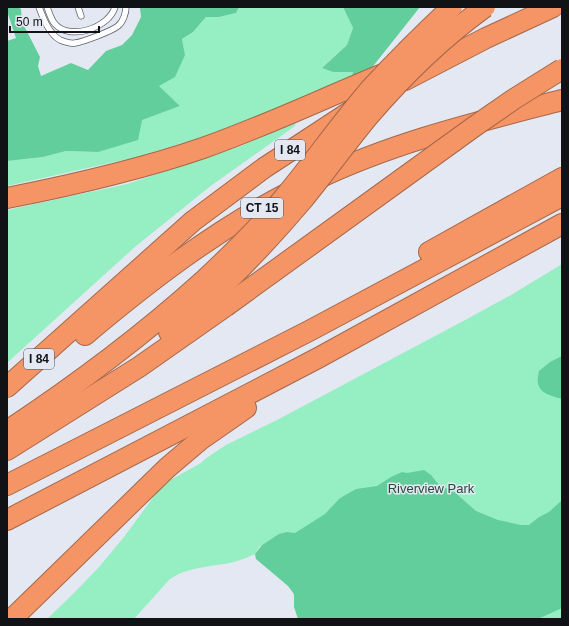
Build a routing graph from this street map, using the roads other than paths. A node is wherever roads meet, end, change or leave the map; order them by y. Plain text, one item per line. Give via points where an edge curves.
1 (39, 7) edge
2 (47, 7) edge
3 (78, 7) edge
4 (115, 7) edge
5 (126, 7) edge
6 (431, 7) edge
7 (452, 7) edge
8 (485, 7) edge
9 (553, 7) edge
10 (81, 16) dead end
11 (486, 38) junction
12 (562, 69) edge
13 (365, 96) junction
14 (562, 100) edge
15 (562, 178) edge
16 (562, 196) edge
17 (7, 198) edge
18 (562, 224) edge
19 (214, 294) junction
20 (309, 331) junction
21 (365, 333) junction
22 (7, 387) edge
23 (7, 400) edge
24 (7, 431) edge
25 (7, 450) edge
26 (7, 485) edge
27 (7, 520) edge
28 (12, 619) edge

1 - 5 lane via 50,30 59,40 69,44 85,41 118,26 123,20
2 - 4 lane via 54,24 63,30 75,32 103,23
3 - 10 lane
6 - 13 highway, bridge via 382,67
7 - 13 highway, bridge via 406,51
8 - 19 highway, bridge via 408,73 365,121 284,222
9 - 11 highway, I 84
11 - 17 highway via 419,59 277,120 194,151 120,174
11 - 22 highway, I 84 via 364,103 236,188 172,239
12 - 19 highway, bridge
13 - 19 highway, bridge via 278,205 241,244
14 - 23 highway, CT 15 via 413,141 332,172 281,197 223,231 164,271
15 - 20 highway via 395,272
16 - 20 highway
18 - 21 highway
19 - 24 highway via 165,314 65,391
19 - 25 highway via 79,406
20 - 26 highway
21 - 27 highway
21 - 28 highway via 333,357 244,410 194,444

